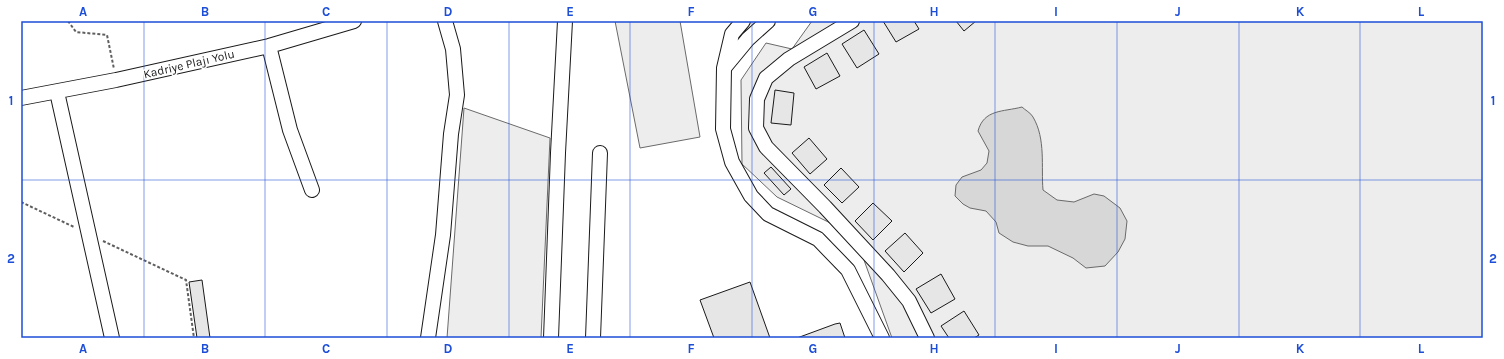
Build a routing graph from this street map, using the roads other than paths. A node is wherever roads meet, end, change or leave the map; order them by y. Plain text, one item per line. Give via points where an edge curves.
1 (354, 21) edge
2 (445, 21) edge
3 (565, 21) edge
4 (743, 21) edge
5 (768, 21) edge
6 (852, 21) edge
7 (269, 46) junction
8 (724, 68) junction
9 (56, 92) junction
10 (21, 98) edge
11 (600, 153) dead end
12 (312, 190) dead end
13 (112, 338) edge
14 (428, 338) edge
15 (551, 338) edge
16 (592, 338) edge
17 (882, 338) edge
18 (927, 338) edge

1 - 7 street, Kadriye Plajı Yolu
2 - 14 street via 453,49 457,95 451,134 443,235
3 - 15 street
4 - 8 street via 732,34
5 - 8 street via 748,39
6 - 18 street via 789,59 766,78 756,99 756,128 766,147 905,295
7 - 9 street, Kadriye Plajı Yolu
7 - 12 street via 290,130
8 - 17 street via 723,129 732,162 751,196 768,214 818,239 848,270
9 - 10 street, Kadriye Plajı Yolu
9 - 13 street
11 - 16 street

